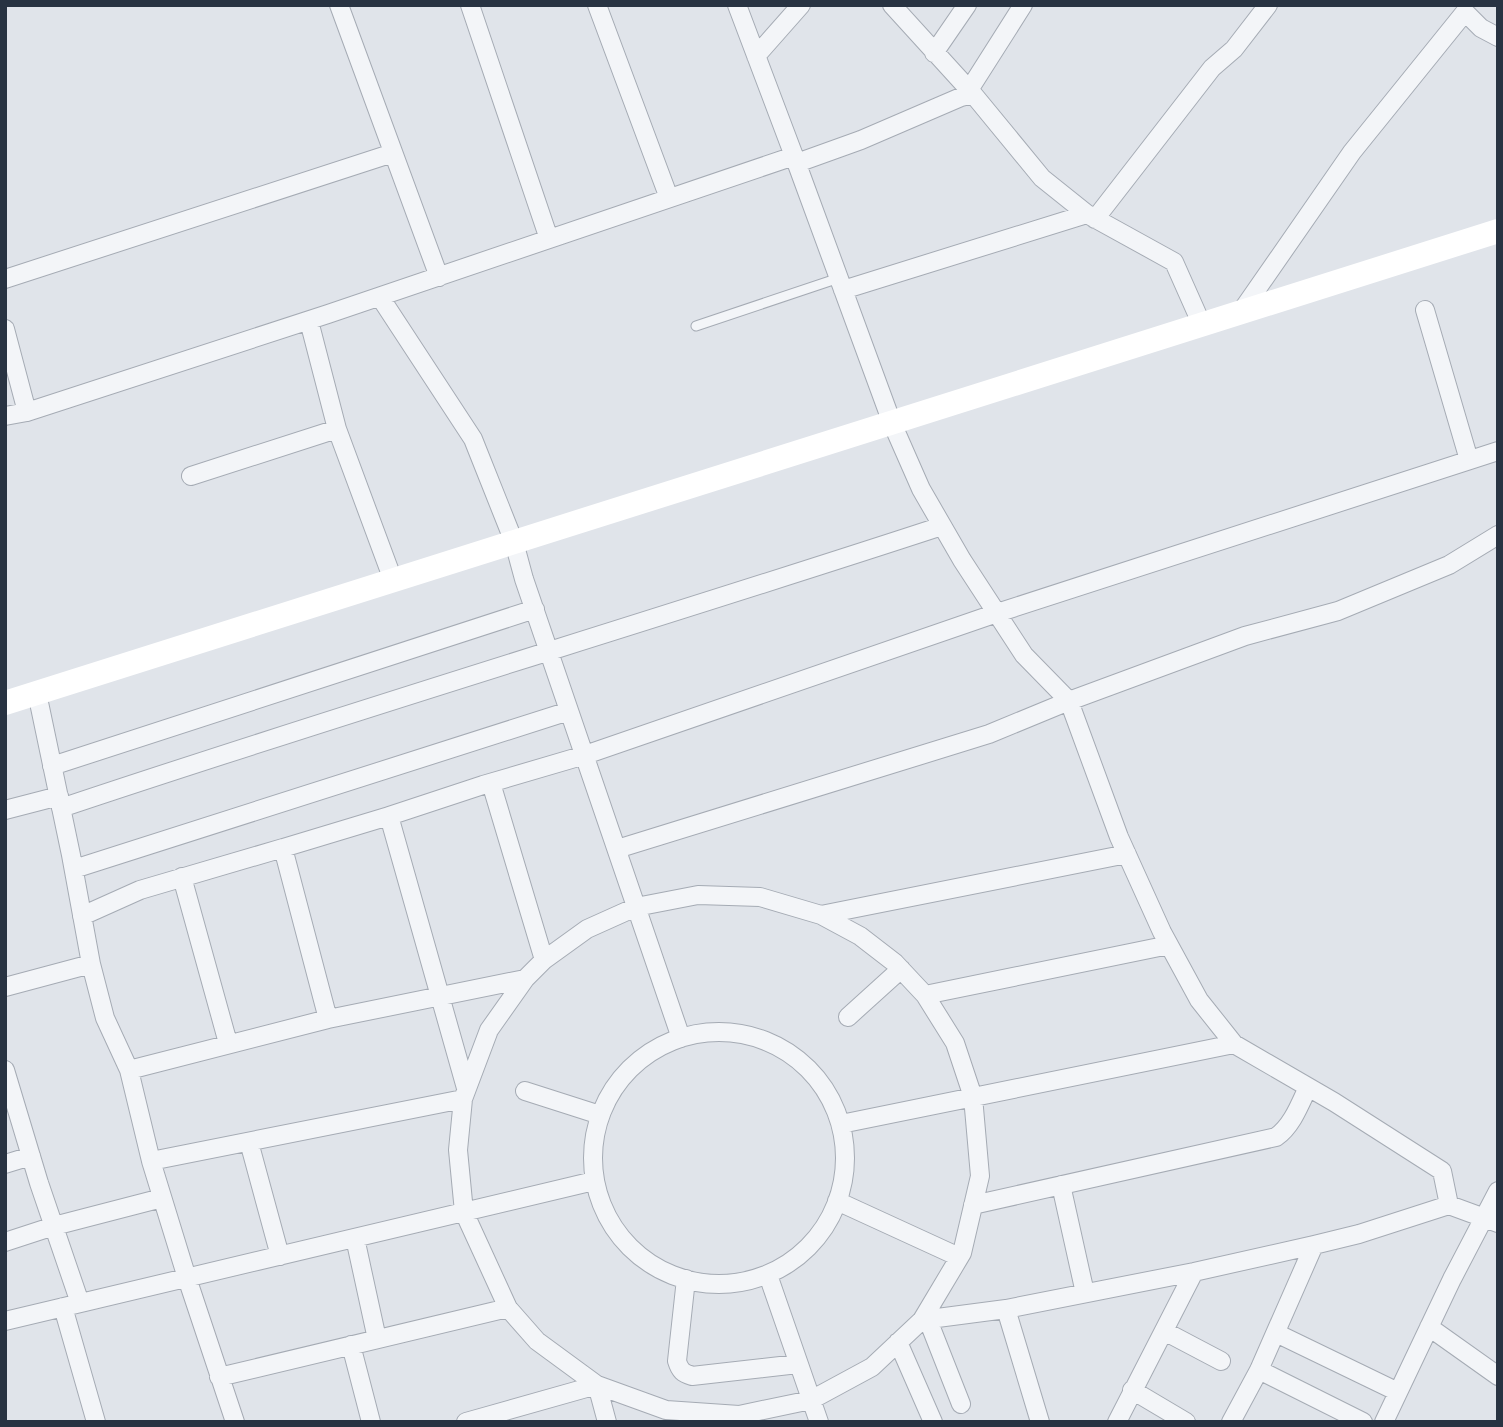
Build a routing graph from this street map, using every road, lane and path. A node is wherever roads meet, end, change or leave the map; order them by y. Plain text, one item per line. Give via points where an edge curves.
1 (339, 5) edge
2 (470, 5) edge
3 (597, 5) edge
4 (737, 5) edge
5 (801, 5) edge
6 (892, 5) edge
7 (967, 5) edge
8 (1023, 5) edge
9 (1268, 5) edge
10 (1463, 9) edge
11 (1498, 37) edge
12 (934, 53) junction
13 (756, 56) junction
14 (971, 92) junction
15 (393, 153) junction
16 (795, 159) junction
17 (669, 198) junction
18 (1091, 217) junction
19 (1498, 232) edge
20 (549, 239) junction
21 (439, 277) junction
22 (5, 279) edge
23 (841, 284) junction
24 (380, 297) junction
25 (1425, 310) dead end
26 (1241, 312) junction
27 (309, 321) junction
28 (1202, 325) junction
29 (696, 326) dead end
30 (5, 329) edge
31 (27, 412) junction
32 (5, 416) edge
33 (892, 423) junction
34 (337, 429) junction
35 (1498, 451) edge
36 (1469, 460) junction
37 (191, 476) dead end
38 (942, 526) junction
39 (1498, 535) edge
40 (514, 542) junction
41 (393, 580) junction
42 (535, 609) junction
43 (997, 613) junction
44 (549, 649) junction
45 (37, 692) junction
46 (1069, 701) junction
47 (5, 703) edge
48 (569, 710) junction
49 (585, 755) junction
50 (52, 766) junction
51 (491, 783) junction
52 (60, 802) junction
53 (5, 810) edge
54 (389, 816) junction
55 (283, 848) junction
56 (617, 849) junction
57 (1127, 854) junction
58 (74, 869) junction
59 (182, 877) junction
60 (636, 907) junction
61 (821, 915) junction
62 (82, 916) junction
63 (1169, 945) junction
64 (544, 960) junction
65 (91, 964) junction
66 (901, 969) junction
67 (525, 979) junction
68 (5, 987) edge
69 (439, 995) junction
70 (925, 995) junction
71 (848, 1017) dead end
72 (328, 1019) junction
73 (681, 1038) junction
74 (228, 1043) junction
75 (1234, 1044) junction
76 (129, 1070) junction
77 (6, 1072) edge
78 (1308, 1087) junction
79 (525, 1091) dead end
80 (464, 1094) junction
81 (973, 1097) junction
82 (600, 1115) junction
83 (841, 1124) junction
84 (249, 1142) junction
85 (31, 1156) junction
86 (151, 1161) junction
87 (5, 1164) edge
88 (594, 1181) junction
89 (1060, 1185) junction
90 (1498, 1191) edge
91 (162, 1198) junction
92 (837, 1201) junction
93 (973, 1205) junction
94 (1449, 1205) junction
95 (464, 1212) junction
96 (1491, 1221) edge
97 (54, 1226) junction
98 (355, 1238) junction
99 (5, 1242) edge
100 (1314, 1245) junction
101 (280, 1256) junction
102 (959, 1257) junction
103 (1194, 1272) junction
104 (768, 1275) junction
105 (187, 1278) junction
106 (686, 1279) junction
107 (1085, 1293) junction
108 (72, 1305) junction
109 (508, 1308) junction
110 (1006, 1309) junction
111 (925, 1320) junction
112 (5, 1321) edge
113 (1429, 1327) junction
114 (1164, 1331) junction
115 (1276, 1333) junction
116 (377, 1339) junction
117 (898, 1342) junction
118 (351, 1345) junction
119 (1221, 1361) dead end
120 (799, 1364) junction
121 (1259, 1370) junction
122 (1498, 1376) edge
123 (219, 1377) junction
124 (597, 1385) junction
125 (1132, 1390) junction
126 (1398, 1392) junction
127 (811, 1399) junction
128 (961, 1404) dead end
129 (701, 1417) edge
130 (96, 1422) edge
131 (235, 1422) edge
132 (371, 1422) edge
133 (466, 1422) edge
134 (607, 1422) edge
135 (818, 1422) edge
136 (933, 1422) edge
137 (1040, 1422) edge
138 (1116, 1422) edge
139 (1186, 1422) edge
140 (1231, 1422) edge
141 (1363, 1422) edge
142 (1384, 1422) edge

1 - 15 street
2 - 20 street
3 - 17 street
4 - 13 street
5 - 13 street
6 - 12 street
7 - 12 street
8 - 14 street
9 - 18 street
10 - 11 street via 1481,28
10 - 26 street via 1352,152
12 - 14 street
13 - 16 street
14 - 16 street via 861,141
14 - 18 street via 1042,178
15 - 21 street
15 - 22 street
16 - 17 street
16 - 23 street
17 - 20 street
18 - 23 street
18 - 28 street via 1174,262
19 - 26 main road
20 - 21 street
21 - 24 street
23 - 29 lane
23 - 33 street
24 - 27 street
24 - 40 street via 473,439
25 - 36 street
26 - 28 main road
27 - 31 street
27 - 34 street
28 - 33 main road
30 - 31 street
31 - 32 street
33 - 38 street
33 - 40 main road
34 - 37 street
34 - 41 street
35 - 36 street
36 - 43 street
38 - 43 street
38 - 44 street
39 - 46 street via 1449,565 1338,611 1245,636
40 - 41 main road
40 - 42 street
41 - 45 main road
42 - 44 street
42 - 50 street
43 - 46 street via 1024,655
43 - 49 street
44 - 48 street
44 - 52 street
45 - 47 main road
45 - 50 street
46 - 56 street via 989,734
46 - 57 street
48 - 49 street
48 - 58 street
49 - 51 street
49 - 56 street
50 - 52 street
51 - 54 street
51 - 64 street
52 - 53 street
52 - 58 street
54 - 55 street
54 - 69 street
55 - 59 street
55 - 72 street
56 - 60 street
57 - 61 street
57 - 63 street
58 - 62 street
59 - 62 street
59 - 74 street
60 - 61 street via 698,895 760,897
60 - 64 street via 587,929
60 - 73 street
61 - 66 street via 860,936
62 - 65 street
63 - 70 street
63 - 75 street via 1199,1000
64 - 67 street
65 - 68 street
65 - 76 street via 105,1018
66 - 70 street
66 - 71 street
67 - 69 street
67 - 80 street via 488,1030
69 - 72 street
69 - 80 street
70 - 81 street via 955,1044
72 - 74 street
73 - 82 street via 648,1054 621,1078
73 - 83 street via 721,1032 761,1039 796,1059 824,1088
74 - 76 street
75 - 78 street
75 - 81 street
76 - 86 street
77 - 85 street
78 - 89 street via 1284,1132 1276,1137
78 - 94 street via 1442,1171
79 - 82 street
80 - 84 street
80 - 95 street via 458,1150
81 - 83 street
81 - 93 street via 979,1176
82 - 88 street via 593,1145
83 - 92 street via 845,1161
84 - 86 street
84 - 101 street
85 - 87 street
85 - 97 street
86 - 91 street
88 - 95 street
88 - 106 street via 607,1217 629,1247 659,1269
89 - 93 street
89 - 107 street
90 - 96 street
91 - 97 street
91 - 105 street
92 - 102 street
92 - 104 street via 824,1230 799,1256
93 - 102 street
94 - 96 street
94 - 100 street
95 - 98 street
95 - 109 street
96 - 113 street
97 - 99 street
97 - 108 street
98 - 101 street
98 - 116 street
100 - 103 street
100 - 115 street
101 - 105 street
102 - 111 street
103 - 107 street
103 - 114 street
104 - 106 street via 732,1284
104 - 120 street
105 - 108 street
105 - 123 street
106 - 120 street via 677,1362 684,1374
107 - 110 street
108 - 112 street
108 - 130 street
109 - 116 street
109 - 124 street via 537,1341
110 - 111 street
110 - 137 street
111 - 117 street
111 - 128 street
113 - 122 street
113 - 126 street
114 - 119 street
114 - 125 street
115 - 121 street
115 - 126 street
116 - 118 street
117 - 127 street via 872,1367
117 - 136 street
118 - 123 street
118 - 132 street
120 - 127 street
121 - 140 street
121 - 141 street
123 - 131 street
124 - 129 street via 666,1410
124 - 133 street
124 - 134 street
125 - 138 street
125 - 139 street
126 - 142 street
127 - 129 street via 739,1415
127 - 135 street

